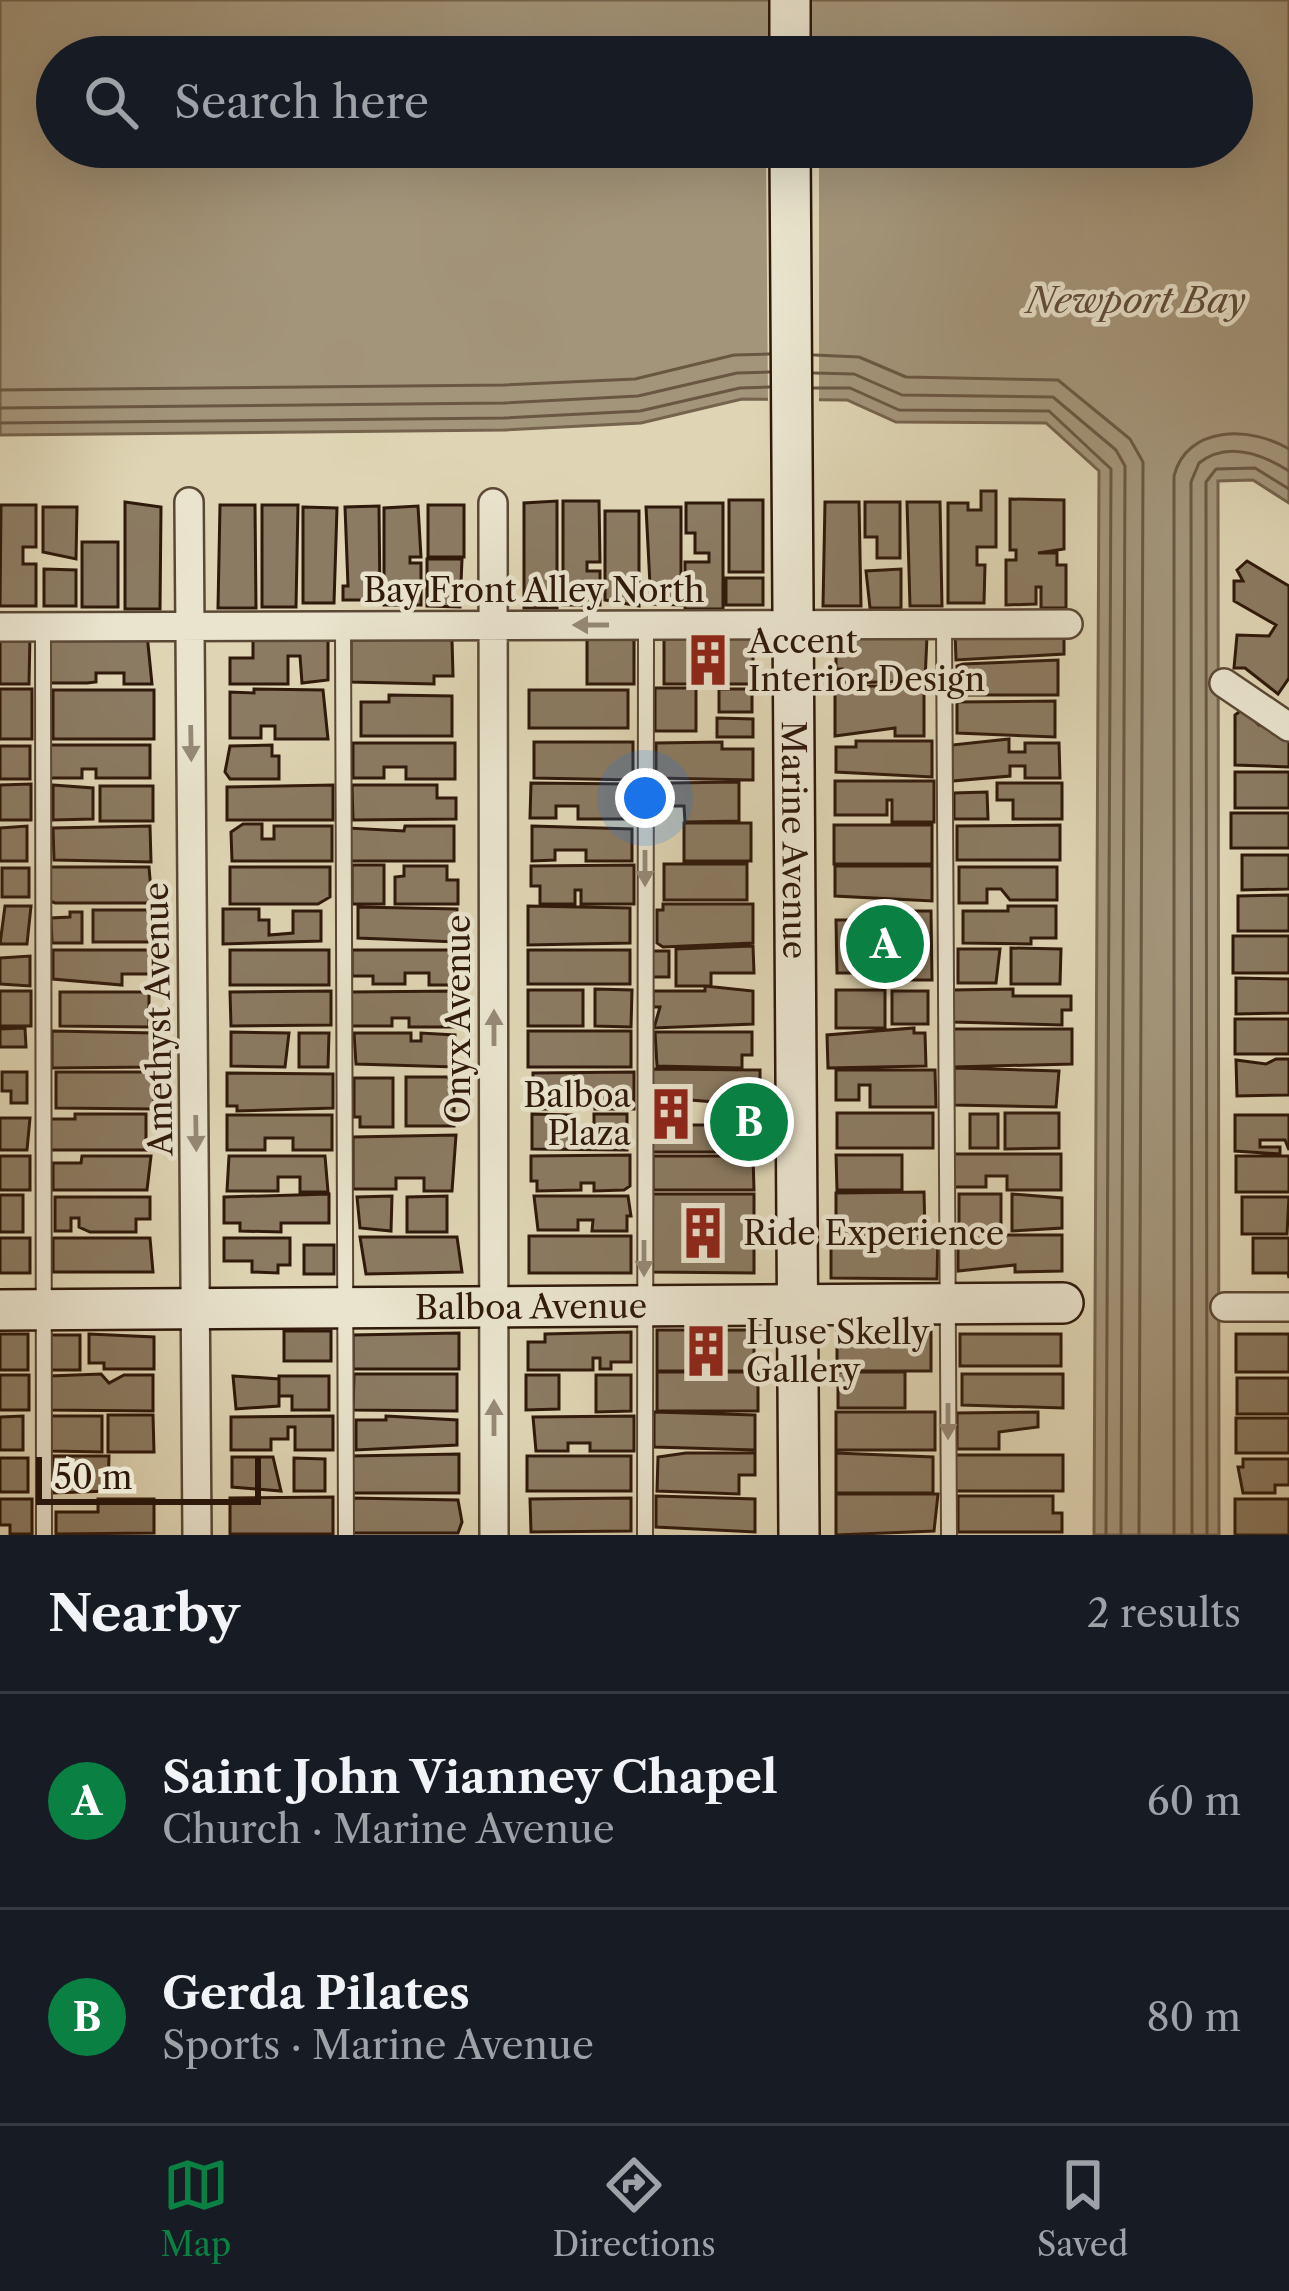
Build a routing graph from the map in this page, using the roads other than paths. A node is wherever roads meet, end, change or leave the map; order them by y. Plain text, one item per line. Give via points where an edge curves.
1 (790, 0) edge
2 (790, 36) edge
3 (790, 168) edge
4 (189, 502) dead end
5 (493, 503) dead end
6 (792, 624) junction
7 (1068, 624) dead end
8 (494, 625) junction
9 (646, 625) junction
10 (944, 625) junction
11 (189, 626) junction
12 (343, 626) junction
13 (0, 627) edge
14 (43, 627) junction
15 (1224, 683) dead end
16 (1289, 727) edge
17 (1064, 1303) dead end
18 (948, 1306) junction
19 (494, 1307) junction
20 (644, 1307) junction
21 (798, 1307) junction
22 (1226, 1307) dead end
23 (1289, 1307) edge
24 (347, 1308) junction
25 (198, 1309) junction
26 (0, 1310) edge
27 (43, 1310) junction
28 (44, 1535) edge
29 (196, 1535) edge
30 (346, 1535) edge
31 (494, 1535) edge
32 (645, 1535) edge
33 (800, 1535) edge
34 (949, 1535) edge

1 - 2 street
3 - 6 street, Marine Avenue
4 - 11 street, Amethyst Avenue
5 - 8 street, Onyx Avenue
6 - 9 street, Bay Front Alley North
6 - 10 street, Bay Front Alley North
6 - 21 street, Marine Avenue
7 - 10 street, Bay Front Alley North
9 -> 8 street, Bay Front Alley North
8 - 12 street, Bay Front Alley North
19 -> 8 street, Onyx Avenue
9 -> 20 lane
10 - 18 lane
11 - 12 street, Bay Front Alley North
11 - 14 street, Bay Front Alley North
11 -> 25 street, Amethyst Avenue
12 - 24 lane
13 - 14 street, Bay Front Alley North
14 - 27 lane
15 - 16 street
17 - 18 street, Balboa Avenue
18 - 21 street, Balboa Avenue
18 -> 34 lane
19 - 20 street, Balboa Avenue
19 - 24 street, Balboa Avenue
31 -> 19 street, Onyx Avenue
20 - 21 street, Balboa Avenue
20 - 32 lane
21 - 33 street, Marine Avenue
22 - 23 street
24 - 25 street, Balboa Avenue
24 - 30 lane
25 - 27 street, Balboa Avenue
25 - 29 street, Amethyst Avenue
26 - 27 street, Balboa Avenue
27 - 28 lane

